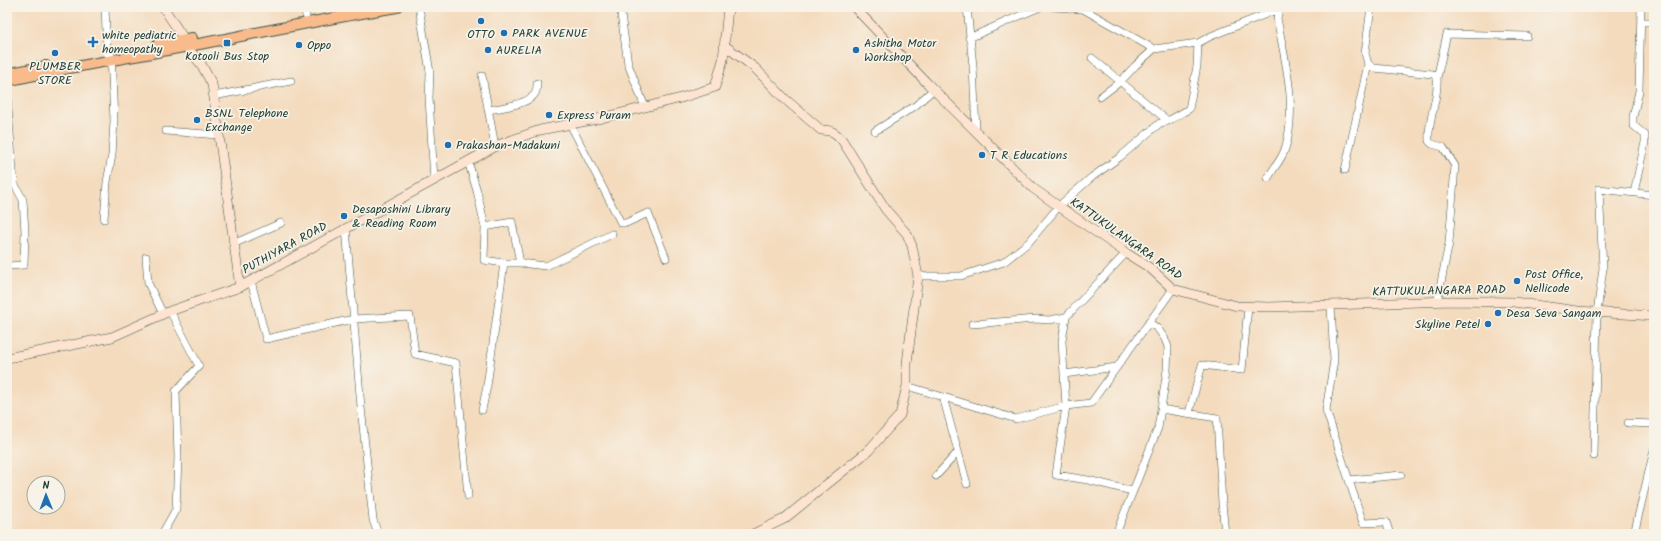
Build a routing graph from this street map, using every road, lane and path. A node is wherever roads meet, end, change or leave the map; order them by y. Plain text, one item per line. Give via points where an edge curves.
1 (105, 7) edge
2 (163, 7) edge
3 (352, 7) edge
4 (396, 7) edge
5 (419, 7) edge
6 (620, 7) edge
7 (728, 7) edge
8 (854, 7) edge
9 (967, 7) edge
10 (1040, 7) edge
11 (1053, 7) edge
12 (1370, 7) edge
13 (1641, 7) edge
14 (1278, 8) edge
15 (305, 11) edge
16 (1642, 22) junction
17 (1654, 22) edge
18 (1527, 36) dead end
19 (969, 38) junction
20 (1198, 43) junction
21 (182, 44) junction
22 (724, 45) junction
23 (1154, 49) junction
24 (110, 55) junction
25 (1092, 58) dead end
26 (1368, 64) junction
27 (7, 74) edge
28 (482, 76) dead end
29 (1437, 78) junction
30 (291, 81) dead end
31 (1121, 81) junction
32 (7, 82) edge
33 (537, 83) dead end
34 (934, 89) junction
35 (7, 96) edge
36 (214, 96) junction
37 (1100, 97) dead end
38 (645, 107) junction
39 (488, 110) junction
40 (1168, 121) junction
41 (570, 124) junction
42 (166, 131) dead end
43 (875, 131) dead end
44 (976, 131) junction
45 (219, 135) junction
46 (496, 146) junction
47 (468, 161) junction
48 (1345, 170) dead end
49 (1268, 178) dead end
50 (434, 180) junction
51 (1634, 193) junction
52 (1654, 195) edge
53 (1059, 206) junction
54 (104, 219) dead end
55 (281, 223) dead end
56 (485, 227) junction
57 (346, 228) junction
58 (612, 234) dead end
59 (233, 244) junction
60 (1126, 253) junction
61 (146, 257) dead end
62 (666, 258) dead end
63 (504, 263) junction
64 (520, 263) junction
65 (7, 266) edge
66 (918, 276) junction
67 (251, 281) junction
68 (240, 288) junction
69 (1173, 289) junction
70 (1437, 302) junction
71 (1331, 306) junction
72 (1248, 307) junction
73 (166, 313) junction
74 (1598, 313) junction
75 (1654, 316) edge
76 (1066, 317) junction
77 (354, 319) junction
78 (1149, 322) junction
79 (972, 324) dead end
80 (7, 358) edge
81 (1117, 366) junction
82 (1064, 374) junction
83 (907, 386) junction
84 (943, 397) junction
85 (1066, 406) junction
86 (1161, 409) junction
87 (482, 410) dead end
88 (1189, 413) junction
89 (1628, 424) dead end
90 (1654, 424) edge
91 (1654, 450) edge
92 (958, 452) junction
93 (1594, 456) dead end
94 (936, 476) dead end
95 (1402, 476) dead end
96 (1349, 480) junction
97 (967, 484) dead end
98 (1132, 491) junction
99 (468, 496) dead end
100 (162, 534) edge
101 (378, 534) edge
102 (753, 534) edge
103 (1116, 534) edge
104 (1225, 534) edge
105 (1390, 534) edge
106 (1634, 534) edge

1 - 24 street
2 - 21 street
3 - 15 main road
4 - 21 main road
5 - 50 street via 430,72
6 - 38 street via 628,64
7 - 22 street, PUTHIYARA ROAD
8 - 34 street, KATTUKULANGARA ROAD
9 - 19 street
10 - 19 street
11 - 23 street via 1083,9
12 - 26 street via 1365,53
13 - 16 street
14 - 20 street
14 - 49 street via 1277,18 1291,100 1290,127 1284,150
15 - 21 main road
16 - 17 street
16 - 51 street via 1639,91 1633,125 1645,135 1645,142
18 - 29 street via 1447,34
19 - 44 street
20 - 23 street
20 - 40 street via 1197,66 1189,109
21 - 24 main road
21 - 36 street via 208,74
22 - 38 street, PUTHIYARA ROAD via 723,60 715,86
22 - 66 street via 755,68 820,130 836,132 886,210 907,234
23 - 31 street
24 - 27 main road
24 - 32 main road
24 - 54 street via 114,122
25 - 31 street
26 - 29 street via 1374,68 1433,74
26 - 48 street
28 - 39 street
29 - 70 street via 1438,88 1429,141 1443,148 1455,166 1449,243
30 - 36 street
31 - 37 street
31 - 40 street
33 - 39 street via 536,92 529,99
34 - 43 street via 914,106
34 - 44 street, KATTUKULANGARA ROAD
35 - 65 street via 14,183 23,200 25,232 24,264
36 - 45 street
38 - 41 street, PUTHIYARA ROAD
39 - 46 street
40 - 53 street via 1160,123
41 - 46 street, PUTHIYARA ROAD via 540,130
41 - 62 street via 621,223 648,213
42 - 45 street
44 - 53 street, KATTUKULANGARA ROAD via 1034,189
45 - 59 street
46 - 47 street, PUTHIYARA ROAD
47 - 50 street, PUTHIYARA ROAD
47 - 56 street
50 - 57 street, PUTHIYARA ROAD
51 - 52 street
51 - 74 street via 1598,189 1603,268
53 - 60 street, KATTUKULANGARA ROAD
53 - 66 street via 1029,242 1004,262 961,276
55 - 59 street
56 - 63 street via 484,260
56 - 64 street via 512,222
57 - 67 street, PUTHIYARA ROAD
57 - 77 street
58 - 64 street via 546,266
59 - 68 street
60 - 69 street, KATTUKULANGARA ROAD via 1150,268
60 - 76 street
61 - 73 street via 148,283
63 - 64 street
63 - 87 street
66 - 83 street via 907,363
67 - 68 street, PUTHIYARA ROAD
67 - 77 street via 266,339
68 - 73 street, PUTHIYARA ROAD
69 - 72 street, KATTUKULANGARA ROAD
69 - 78 street
70 - 71 street, KATTUKULANGARA ROAD
70 - 74 street, KATTUKULANGARA ROAD via 1514,302
71 - 72 street, KATTUKULANGARA ROAD
71 - 96 street via 1334,360 1326,410
72 - 88 street via 1242,370 1202,365
73 - 80 street, PUTHIYARA ROAD via 112,337
73 - 100 street via 199,366 176,391 176,509
74 - 75 street, KATTUKULANGARA ROAD
74 - 93 street
76 - 79 street
76 - 82 street via 1062,341
77 - 99 street via 410,316 415,354 456,363
77 - 101 street via 373,520
78 - 81 street
78 - 86 street via 1161,334 1168,347
81 - 82 street
81 - 85 street via 1091,403
82 - 85 street
83 - 84 street
83 - 102 street via 900,415 868,451 784,519
84 - 85 street via 1016,419
84 - 92 street
85 - 98 street via 1056,475
86 - 88 street
86 - 98 street via 1158,428
88 - 104 street via 1217,418
89 - 90 street
91 - 106 street
92 - 94 street
92 - 97 street
95 - 96 street
96 - 105 street via 1363,523 1386,522
98 - 103 street

